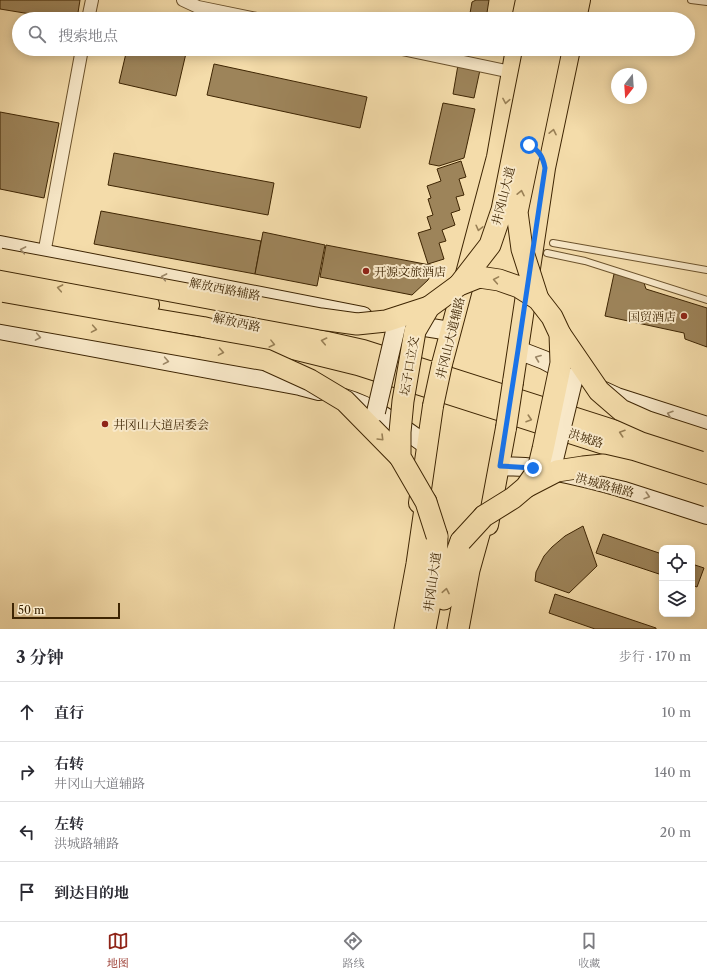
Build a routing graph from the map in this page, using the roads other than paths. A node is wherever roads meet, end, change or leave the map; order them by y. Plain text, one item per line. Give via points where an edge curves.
1 (92, 0) edge
2 (183, 0) edge
3 (526, 0) edge
4 (544, 0) edge
5 (561, 0) edge
6 (580, 0) edge
7 (691, 0) edge
8 (707, 2) edge
9 (89, 12) edge
10 (223, 12) edge
11 (523, 12) edge
12 (541, 12) edge
13 (558, 12) edge
14 (577, 12) edge
15 (81, 56) edge
16 (435, 56) edge
17 (519, 56) edge
18 (521, 56) edge
19 (522, 56) edge
20 (550, 56) edge
21 (569, 58) edge
22 (511, 72) junction
23 (497, 157) junction
24 (545, 168) junction
25 (554, 243) dead end
26 (0, 245) edge
27 (547, 253) dead end
28 (44, 254) junction
29 (0, 259) edge
30 (707, 270) edge
31 (0, 277) edge
32 (459, 285) junction
33 (0, 293) edge
34 (538, 299) junction
35 (707, 300) edge
36 (428, 307) junction
37 (0, 313) edge
38 (398, 323) junction
39 (0, 330) edge
40 (450, 331) junction
41 (560, 334) junction
42 (518, 350) junction
43 (574, 377) junction
44 (467, 391) junction
45 (376, 412) junction
46 (707, 426) edge
47 (707, 441) edge
48 (428, 446) junction
49 (400, 457) junction
50 (707, 460) edge
51 (500, 466) junction
52 (551, 472) junction
53 (707, 476) edge
54 (526, 487) junction
55 (707, 496) edge
56 (426, 502) junction
57 (707, 515) edge
58 (484, 516) junction
59 (461, 541) joint
60 (395, 629) edge
61 (405, 629) edge
62 (425, 629) edge
63 (439, 629) edge
64 (458, 629) edge
65 (468, 629) edge

1 - 9 street
2 - 10 street via 198,7
3 - 11 main road
4 - 12 highway
5 - 13 highway
6 - 14 main road
7 - 8 lane
15 - 28 street
16 - 22 street
17 - 22 main road, 井冈山大道辅路
18 - 32 highway, 井冈山大道, bridge via 502,210 490,245
19 - 21 main road via 523,62 544,71 556,71
34 -> 20 highway, 井冈山大道, bridge via 522,250 517,212
24 -> 21 main road
22 -> 23 main road, 井冈山大道辅路
23 - 24 main road via 507,146 522,143 535,148 544,160
23 -> 40 main road, 井冈山大道辅路
24 - 42 main road
25 - 30 lane
28 -> 26 main road, 解放西路辅路
27 - 35 lane via 584,261
38 -> 28 main road, 解放西路辅路
29 - 36 highway, bridge via 357,324 386,321
44 -> 31 main road, 解放西路 via 363,350 208,316
34 -> 32 highway, 坛子口立交, bridge via 519,287 500,280 480,277
32 - 36 highway, 坛子口立交, bridge
33 -> 44 main road, 解放西路 via 203,327
34 - 41 highway, 坛子口立交, bridge via 552,317
36 - 49 highway, 坛子口立交, bridge via 415,331 409,361 400,432
37 -> 49 highway, bridge via 266,360 310,380 345,401
38 - 40 main road, 解放西路辅路
38 - 45 main road, bridge
39 -> 45 main road via 300,386 351,400
40 - 48 main road, 井冈山大道辅路, bridge via 433,406
41 - 47 highway, 坛子口立交, bridge via 599,391 621,410 648,422
41 - 54 highway, 坛子口立交, bridge via 560,363 543,449 538,470
43 -> 42 main road via 544,360
42 - 51 main road, bridge
46 -> 43 main road via 617,397
43 - 52 main road, bridge
50 -> 44 main road, 洪城路
44 -> 53 main road, 洪城路
45 - 48 main road
48 - 60 main road, 井冈山大道辅路
49 - 56 highway, bridge
51 - 52 main road, 洪城路辅路
51 - 65 main road
52 -> 57 main road, 洪城路辅路 via 619,488
54 - 55 highway, 坛子口立交, bridge via 557,471 603,465
54 - 58 highway, 坛子口立交, bridge
56 - 61 highway via 418,564
56 - 62 highway, 井冈山大道, bridge via 437,536 436,572
58 - 59 highway, 坛子口立交, bridge
58 - 64 highway via 469,570
63 -> 59 highway, 井冈山大道 via 449,574

